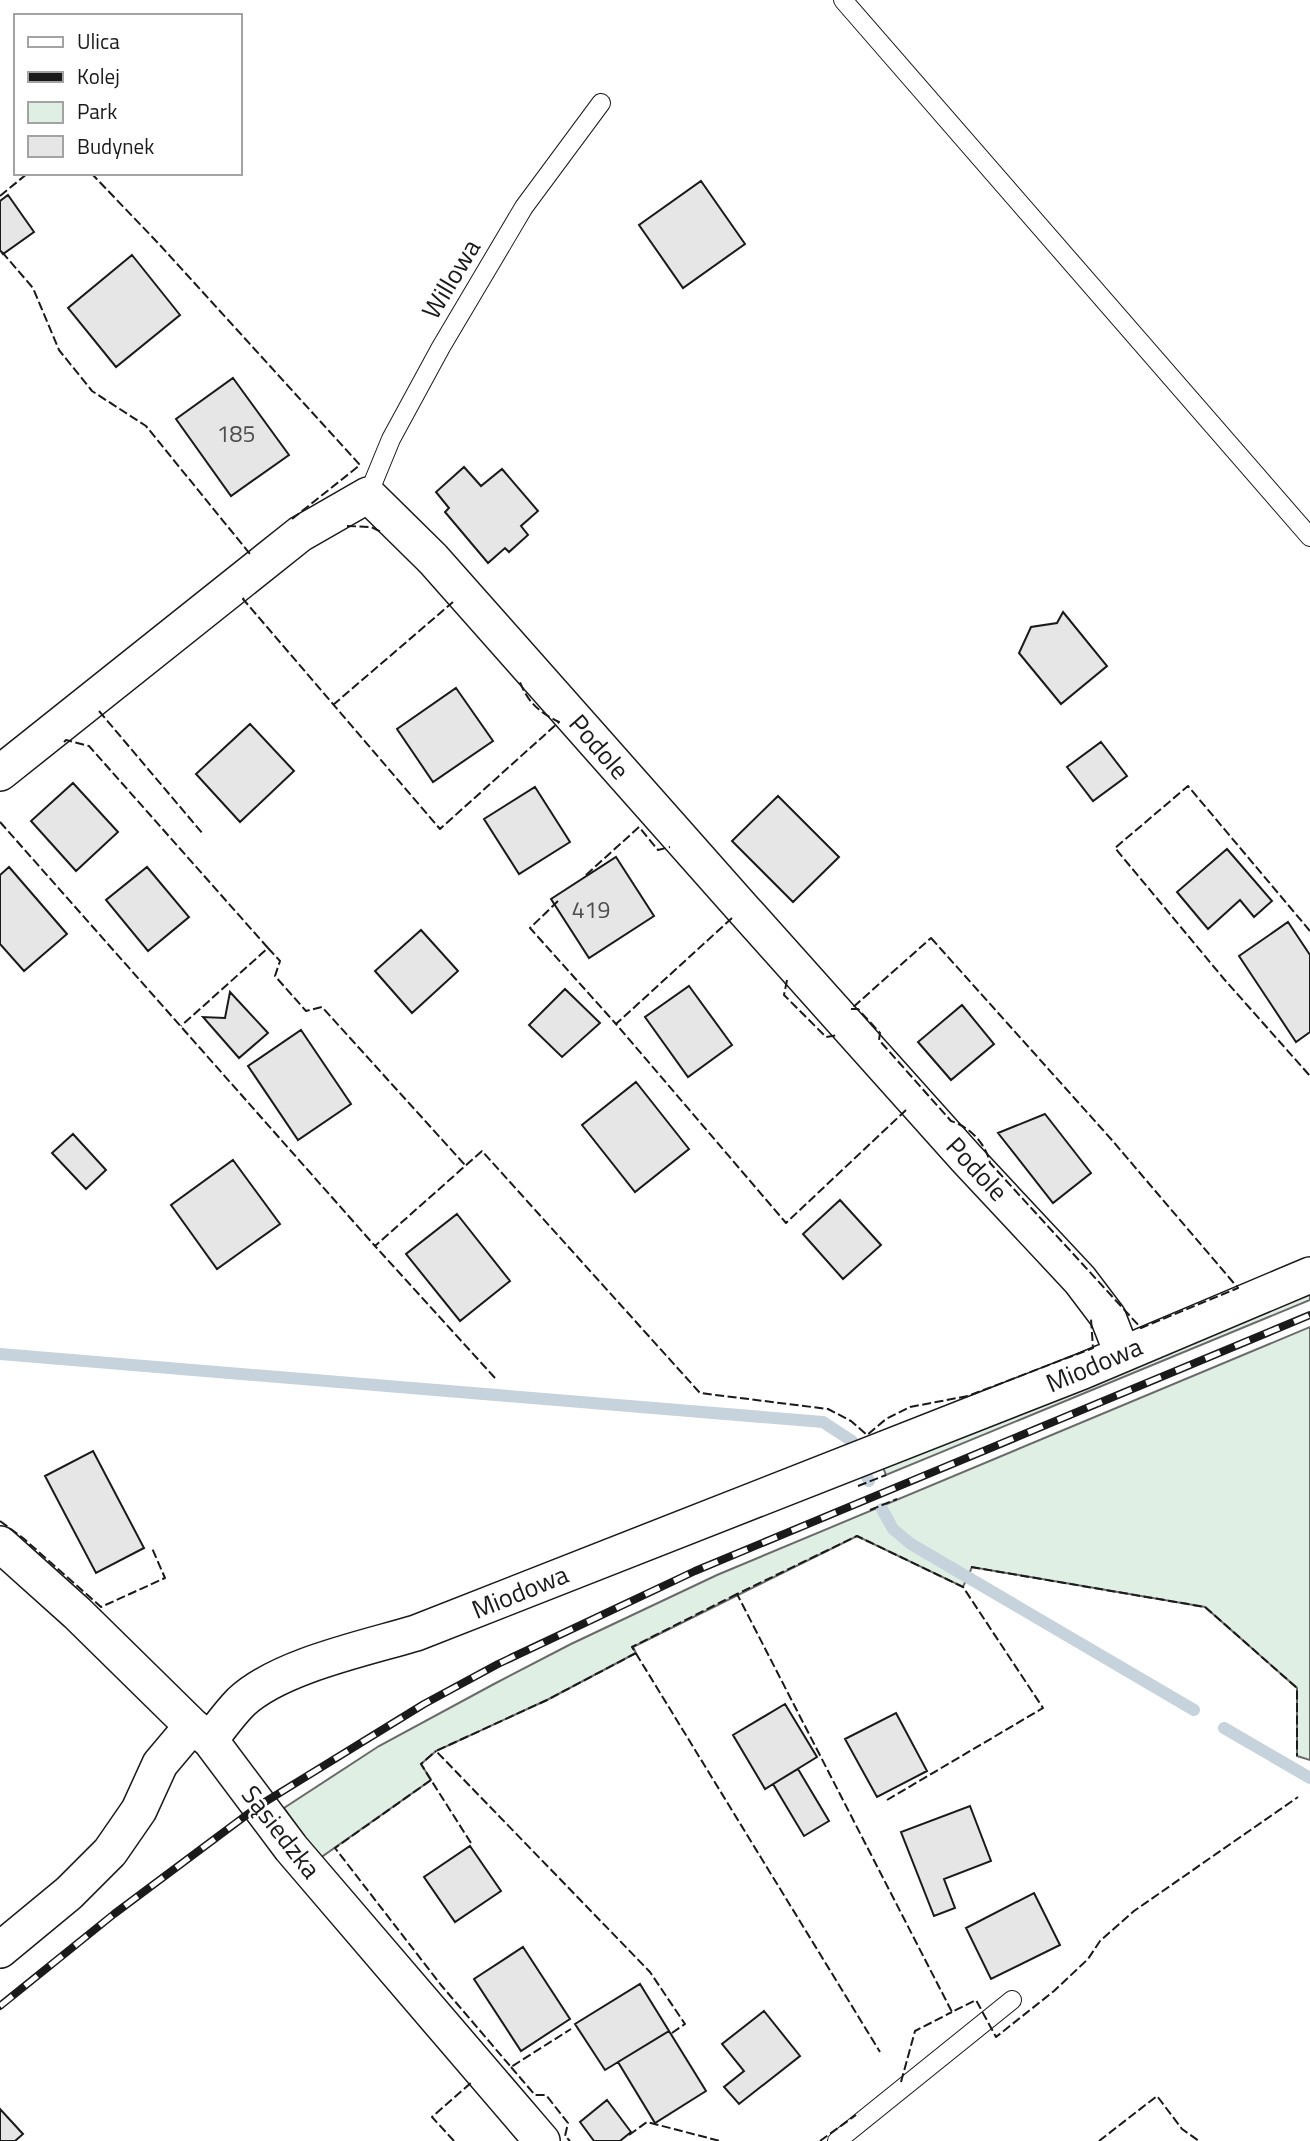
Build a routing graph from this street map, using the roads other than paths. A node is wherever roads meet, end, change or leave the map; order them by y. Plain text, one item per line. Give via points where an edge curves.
1 (843, 0) edge
2 (601, 103) dead end
3 (368, 495) junction
4 (1310, 537) edge
5 (0, 773) edge
6 (1310, 1275) edge
7 (1122, 1353) junction
8 (0, 1544) edge
9 (201, 1733) junction
10 (0, 1951) edge
11 (1012, 2000) dead end
12 (542, 2141) edge
13 (837, 2141) edge

1 - 4 lane
2 - 3 lane, Willowa via 517,218 391,439
3 - 5 street via 300,534
3 - 7 street, Podole via 433,559 1080,1280 1108,1317
6 - 7 street, Miodowa
7 - 9 street, Miodowa via 416,1633 302,1667 265,1685
8 - 9 street, Sąsiedzka
9 - 10 street, Miodowa via 160,1764 139,1810 110,1852
9 - 12 street, Sąsiedzka via 290,1848
11 - 13 lane

